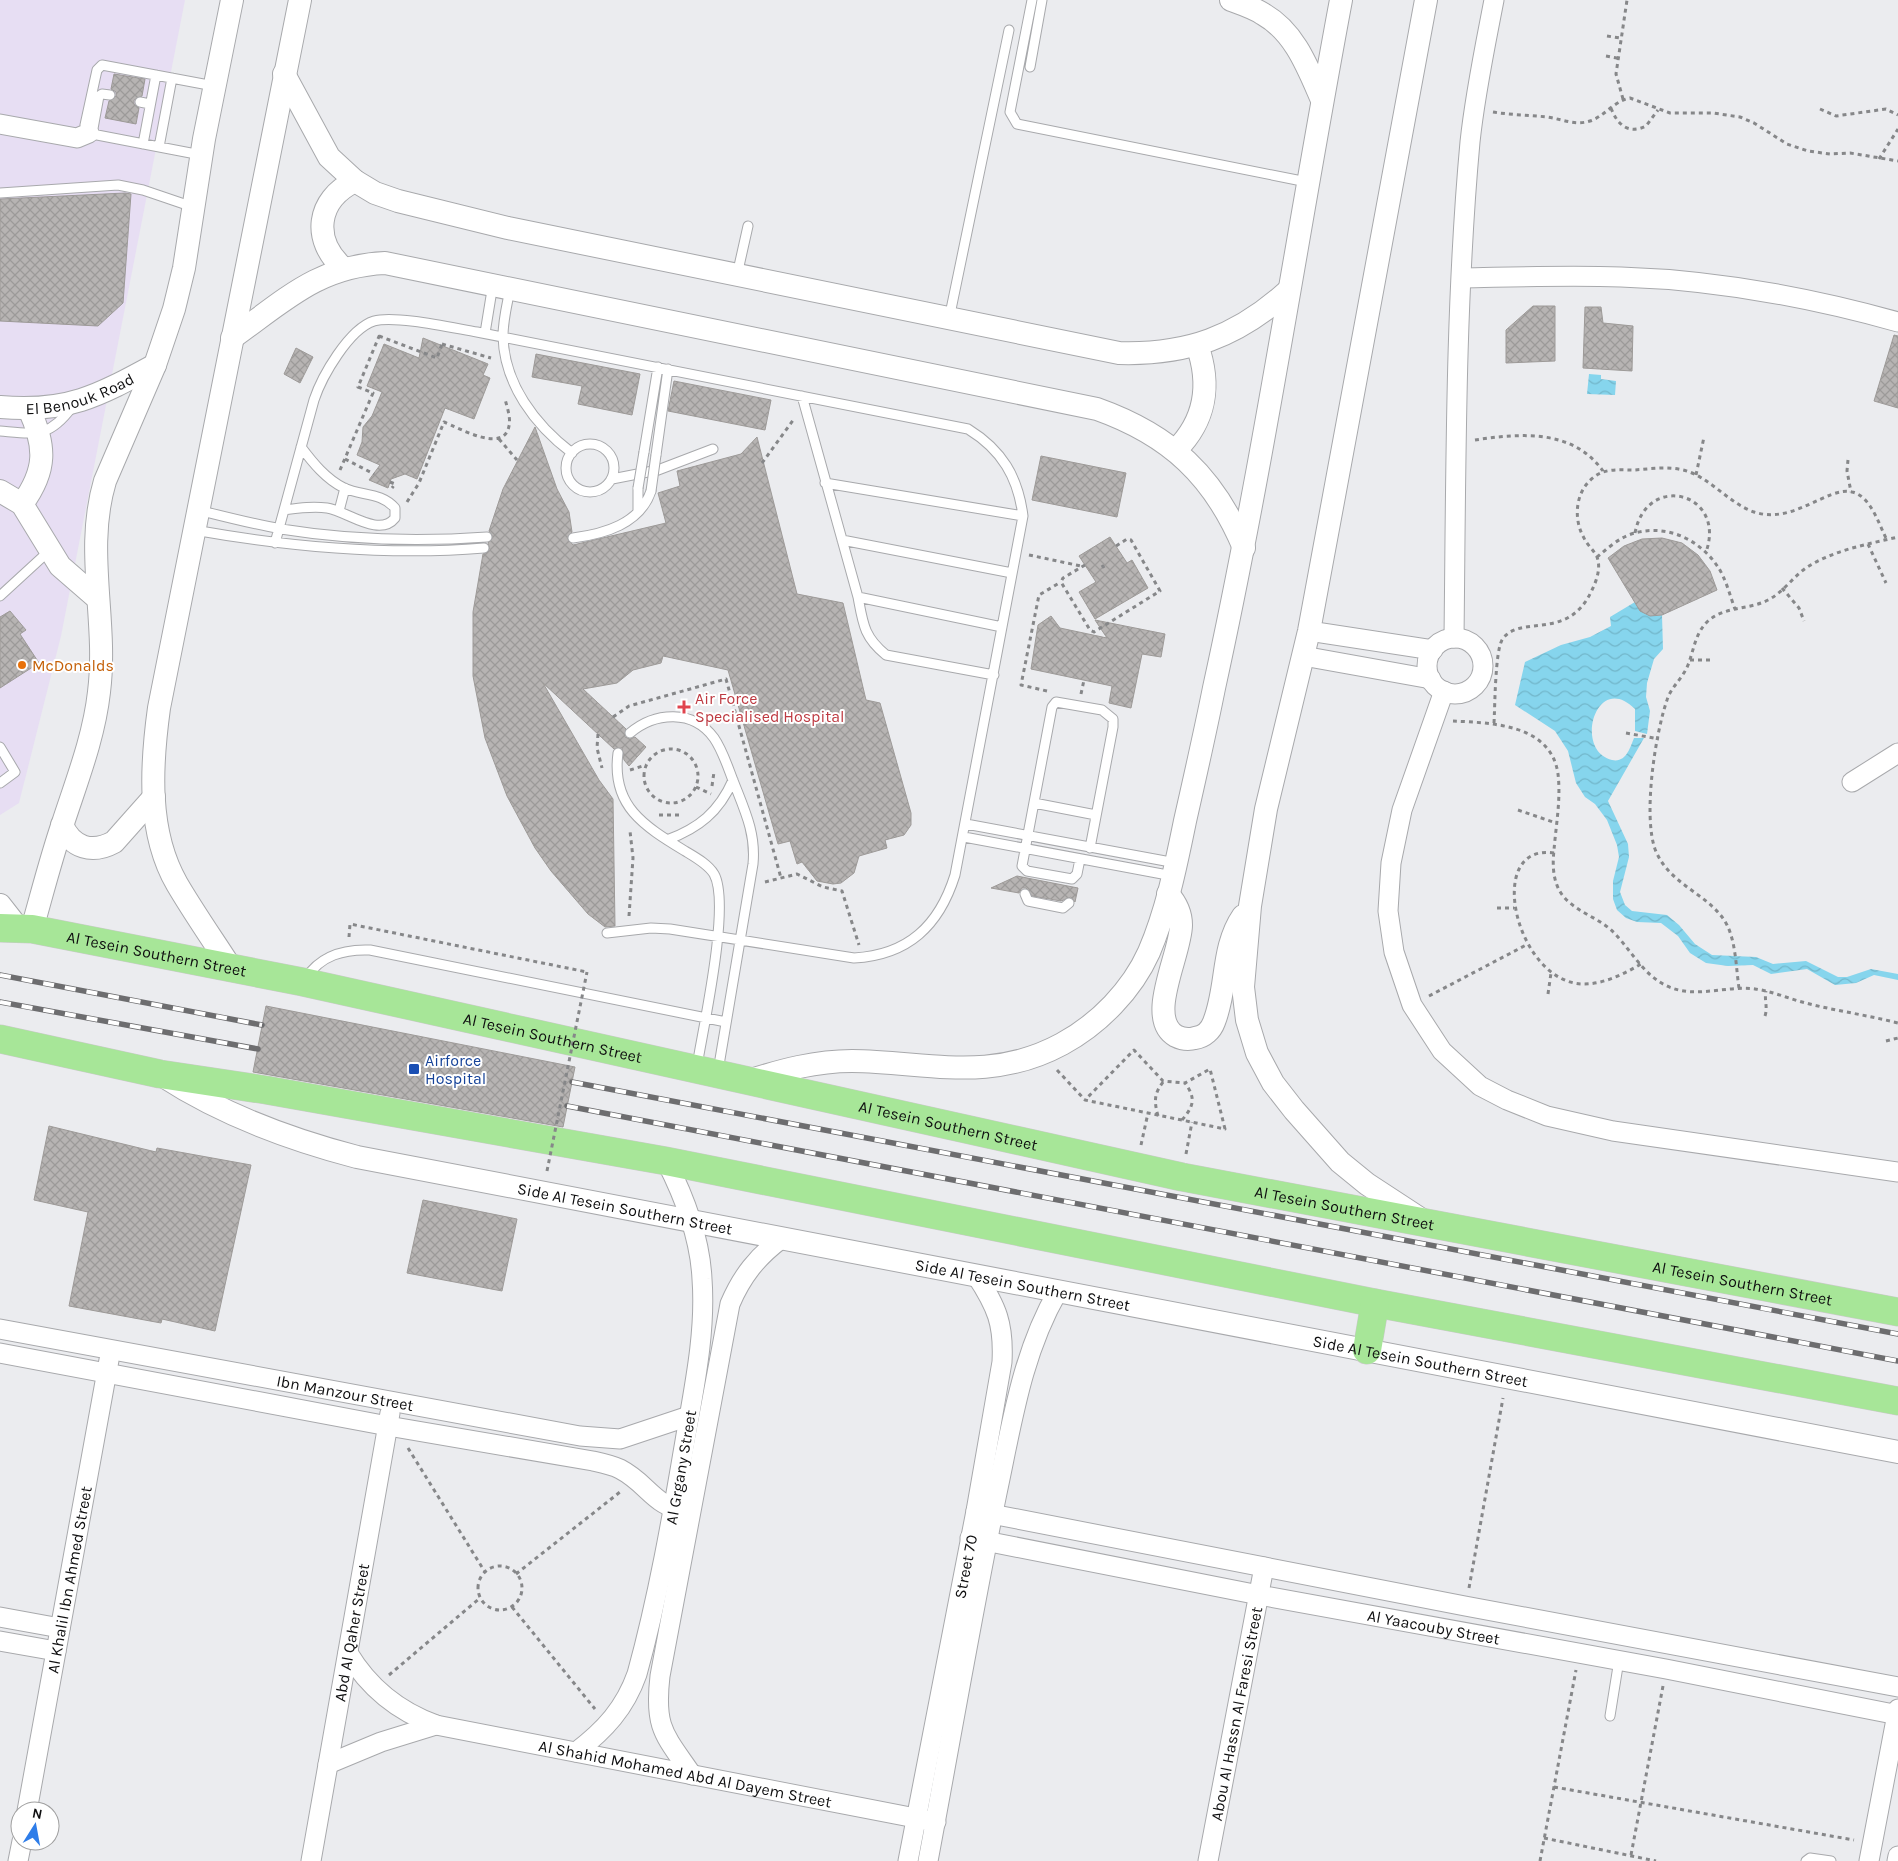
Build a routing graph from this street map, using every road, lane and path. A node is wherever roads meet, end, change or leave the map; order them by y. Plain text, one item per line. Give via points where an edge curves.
1 (232, 0) edge
2 (300, 0) edge
3 (1032, 0) edge
4 (1042, 0) edge
5 (1231, 0) edge
6 (1341, 0) edge
7 (1426, 0) edge
8 (1494, 0) edge
9 (1627, 0) edge
10 (1269, 7) edge
11 (1009, 30) dead end
12 (1607, 36) dead end
13 (1620, 38) junction
14 (1606, 56) dead end
15 (1617, 58) junction
16 (1030, 67) dead end
17 (284, 74) junction
18 (156, 75) junction
19 (172, 78) junction
20 (215, 86) junction
21 (110, 96) dead end
22 (1623, 99) junction
23 (1322, 100) junction
24 (140, 102) dead end
25 (150, 104) junction
26 (1611, 108) junction
27 (1820, 109) dead end
28 (1474, 110) junction
29 (1658, 110) junction
30 (1898, 115) edge
31 (0, 124) edge
32 (1898, 129) edge
33 (91, 133) junction
34 (143, 144) junction
35 (159, 147) junction
36 (202, 155) junction
37 (1879, 159) junction
38 (1898, 161) edge
39 (355, 181) junction
40 (1307, 182) junction
41 (0, 193) edge
42 (194, 207) junction
43 (748, 226) dead end
44 (343, 268) junction
45 (737, 276) junction
46 (1462, 278) junction
47 (502, 286) junction
48 (1288, 291) junction
49 (949, 319) junction
50 (385, 320) junction
51 (1898, 322) edge
52 (448, 327) junction
53 (485, 334) junction
54 (379, 336) junction
55 (503, 337) junction
56 (232, 338) junction
57 (442, 344) junction
58 (1197, 346) junction
59 (496, 359) dead end
60 (155, 365) junction
61 (658, 367) junction
62 (668, 369) junction
63 (504, 394) dead end
64 (802, 396) junction
65 (75, 403) junction
66 (0, 407) edge
67 (29, 409) junction
68 (788, 425) dead end
69 (0, 432) edge
70 (40, 432) junction
71 (1704, 437) dead end
72 (499, 439) junction
73 (1457, 442) junction
74 (301, 447) junction
75 (713, 448) dead end
76 (1176, 450) junction
77 (572, 453) junction
78 (345, 459) junction
79 (517, 460) dead end
80 (1848, 460) dead end
81 (762, 463) dead end
82 (1603, 471) junction
83 (374, 474) dead end
84 (1696, 475) junction
85 (612, 479) junction
86 (334, 482) junction
87 (826, 483) junction
88 (345, 488) junction
89 (0, 491) edge
90 (1851, 492) junction
91 (22, 504) junction
92 (284, 510) junction
93 (638, 510) junction
94 (339, 511) junction
95 (396, 513) junction
96 (1023, 516) junction
97 (196, 520) junction
98 (279, 529) junction
99 (1635, 533) junction
100 (487, 537) dead end
101 (1898, 537) edge
102 (573, 538) dead end
103 (842, 540) junction
104 (1887, 540) junction
105 (276, 543) junction
106 (1868, 544) junction
107 (1116, 546) dead end
108 (484, 548) dead end
109 (1244, 548) junction
110 (50, 551) junction
111 (1706, 552) junction
112 (1016, 553) junction
113 (1596, 557) junction
114 (1012, 573) junction
115 (1061, 582) junction
116 (1886, 583) dead end
117 (1782, 588) junction
118 (0, 596) edge
119 (858, 597) junction
120 (98, 599) junction
121 (1735, 609) junction
122 (1804, 621) dead end
123 (1002, 627) junction
124 (1308, 631) junction
125 (1454, 638) junction
126 (1433, 650) junction
127 (1303, 656) junction
128 (1690, 660) junction
129 (1711, 660) dead end
130 (994, 675) junction
131 (1084, 680) dead end
132 (1437, 685) junction
133 (1055, 692) dead end
134 (1072, 696) dead end
135 (1081, 697) junction
136 (1088, 699) dead end
137 (1435, 720) junction
138 (1494, 723) junction
139 (630, 733) dead end
140 (1626, 733) dead end
141 (598, 734) dead end
142 (1659, 739) junction
143 (0, 746) edge
144 (618, 752) dead end
145 (1898, 753) edge
146 (646, 764) junction
147 (713, 764) dead end
148 (629, 766) dead end
149 (606, 775) dead end
150 (732, 780) junction
151 (1852, 782) dead end
152 (0, 783) edge
153 (154, 797) junction
154 (704, 801) dead end
155 (1034, 803) junction
156 (1518, 810) dead end
157 (690, 812) dead end
158 (655, 814) dead end
159 (1096, 815) junction
160 (1556, 823) junction
161 (966, 824) junction
162 (62, 825) junction
163 (628, 826) dead end
164 (1028, 836) junction
165 (964, 837) junction
166 (667, 840) junction
167 (1090, 848) junction
168 (1026, 849) junction
169 (1554, 853) junction
170 (1080, 859) junction
171 (1172, 878) junction
172 (748, 886) junction
173 (1025, 894) dead end
174 (1069, 903) dead end
175 (0, 905) edge
176 (1250, 906) junction
177 (1497, 908) dead end
178 (1514, 908) junction
179 (16, 928) edge
180 (628, 930) junction
181 (607, 933) dead end
182 (718, 936) junction
183 (741, 939) junction
184 (1528, 944) junction
185 (347, 951) junction
186 (863, 958) junction
187 (1641, 964) junction
188 (231, 968) junction
189 (1551, 973) junction
190 (303, 982) junction
191 (1739, 988) junction
192 (1766, 991) junction
193 (1548, 994) dead end
194 (1412, 1004) junction
195 (1765, 1016) dead end
196 (705, 1018) junction
197 (726, 1022) junction
198 (1898, 1023) edge
199 (1898, 1038) edge
200 (0, 1039) edge
201 (1886, 1041) dead end
202 (1042, 1054) junction
203 (707, 1071) junction
204 (160, 1074) junction
205 (748, 1081) junction
206 (1163, 1081) junction
207 (1185, 1083) junction
208 (1084, 1100) junction
209 (1148, 1113) junction
210 (1158, 1116) junction
211 (1182, 1120) junction
212 (1192, 1122) junction
213 (666, 1161) junction
214 (1136, 1168) junction
215 (547, 1171) dead end
216 (1898, 1172) edge
217 (1182, 1177) junction
218 (692, 1222) junction
219 (1425, 1222) junction
220 (781, 1239) junction
221 (976, 1275) junction
222 (1058, 1291) junction
223 (1375, 1303) junction
224 (1898, 1312) edge
225 (0, 1329) edge
226 (111, 1348) junction
227 (1367, 1350) junction
228 (0, 1353) edge
229 (107, 1372) junction
230 (1507, 1377) junction
231 (1898, 1401) edge
232 (392, 1402) junction
233 (689, 1416) junction
234 (391, 1426) junction
235 (1898, 1452) edge
236 (634, 1481) junction
237 (681, 1511) junction
238 (984, 1513) junction
239 (979, 1540) junction
240 (1264, 1567) junction
241 (485, 1572) junction
242 (516, 1574) junction
243 (1259, 1595) junction
244 (480, 1598) junction
245 (1465, 1606) junction
246 (512, 1607) junction
247 (0, 1616) edge
248 (60, 1628) junction
249 (0, 1641) edge
250 (56, 1650) junction
251 (348, 1652) junction
252 (1579, 1653) junction
253 (1619, 1660) junction
254 (1666, 1669) junction
255 (1898, 1687) edge
256 (374, 1688) junction
257 (1898, 1713) edge
258 (1610, 1716) dead end
259 (436, 1725) junction
260 (608, 1726) junction
261 (576, 1752) junction
262 (328, 1764) junction
263 (692, 1774) junction
264 (1554, 1787) junction
265 (29, 1801) edge
266 (1641, 1802) junction
267 (916, 1818) junction
268 (936, 1822) junction
269 (1544, 1838) junction
270 (1871, 1852) edge
271 (1631, 1855) junction
272 (1898, 1856) edge
273 (311, 1861) edge
274 (908, 1861) edge
275 (928, 1861) edge
276 (1208, 1861) edge
277 (1540, 1861) edge
278 (1656, 1861) edge
279 (1806, 1861) edge
280 (1831, 1861) edge
281 (1897, 1861) edge

1 - 20 street
2 - 17 street
3 - 40 lane via 1010,112 1016,124
4 - 16 lane
5 - 10 street
6 - 23 street
7 - 124 street
8 - 28 street
9 - 13 path
10 - 23 street via 1276,23 1296,46
11 - 49 lane
12 - 13 path
13 - 15 path
14 - 15 path
15 - 22 path via 1616,74
17 - 39 street via 324,150
17 - 56 street
18 - 19 lane
18 - 25 lane
18 - 33 lane via 99,66 85,127
19 - 20 lane
19 - 35 lane
20 - 36 street
21 - 33 lane via 100,96
22 - 26 path
22 - 29 path via 1637,99
23 - 40 street
24 - 25 lane
25 - 34 lane
26 - 28 path via 1598,118 1576,123
26 - 29 path via 1616,122 1632,129 1646,126
27 - 30 path via 1836,116 1886,109
28 - 46 street
29 - 37 path via 1684,115 1727,114 1754,123 1797,149
31 - 33 street via 76,138
32 - 37 path
33 - 34 lane
34 - 35 lane
35 - 36 lane
36 - 42 street
37 - 38 path
39 - 44 street via 336,193 322,221 323,237 329,252
39 - 45 street via 398,201 508,228
40 - 48 street
41 - 42 lane via 118,185
42 - 60 street via 174,309
43 - 45 lane
44 - 47 street via 385,264
44 - 56 street via 309,284
45 - 49 street
46 - 51 street via 1622,277 1691,282 1809,301
46 - 73 street
47 - 53 lane
47 - 55 lane
47 - 76 street via 1097,409 1147,431
48 - 58 street via 1246,324
48 - 109 street
49 - 58 street via 1119,353 1171,351
50 - 52 lane
50 - 54 path
50 - 74 lane via 362,328 329,366 318,388
52 - 53 lane
52 - 57 path
53 - 55 lane
54 - 57 path via 437,358
54 - 78 path via 358,387 373,393
55 - 61 lane
55 - 77 lane via 508,366 525,405 542,428
56 - 97 street
57 - 59 path
58 - 76 street via 1205,374 1204,403 1194,429
60 - 65 street, El Benouk Road via 104,393
60 - 120 street via 99,500 95,557
61 - 62 lane
61 - 93 lane, bridge via 638,488
62 - 64 lane
62 - 93 lane, bridge via 651,490 647,501
63 - 72 path via 510,425
64 - 87 lane
64 - 96 lane via 968,429 991,446 1009,467 1017,484
65 - 67 street, El Benouk Road
65 - 70 lane via 58,425
66 - 67 street, El Benouk Road
67 - 70 street
68 - 81 path
69 - 70 lane
70 - 91 street via 42,463 31,492
71 - 84 path
72 - 79 path
72 - 95 path via 487,439 444,422 419,484
73 - 82 path via 1516,436 1560,440 1585,451
73 - 125 street
74 - 86 lane
74 - 92 lane
75 - 85 lane via 658,470
76 - 109 street via 1222,503
77 - 85 lane via 588,444 604,449 614,462
77 - 85 lane via 566,466 576,488 583,492 600,490
78 - 83 path
78 - 86 path
80 - 90 path
82 - 84 path via 1672,468
82 - 113 path via 1585,484 1577,516 1579,530
84 - 90 path via 1738,504 1768,515 1801,509 1835,494
86 - 88 lane
87 - 96 lane
87 - 103 lane
88 - 94 lane
88 - 95 lane via 386,500
89 - 91 street
90 - 104 path via 1871,509
91 - 110 street
92 - 94 lane via 314,507
92 - 98 lane
93 - 102 lane via 614,529
94 - 95 lane via 364,522 385,526 391,523
96 - 112 lane
97 - 98 lane
97 - 105 lane
97 - 153 street via 160,708 154,752
98 - 100 lane via 397,540
98 - 105 lane
99 - 111 path via 1667,531 1696,543
99 - 111 path via 1638,519 1656,499 1683,497 1696,502 1705,513 1711,539
99 - 113 path via 1622,538
101 - 104 path
103 - 114 lane
103 - 119 lane
104 - 106 path
105 - 108 lane via 407,552
106 - 116 path
106 - 117 path via 1828,556 1808,566
107 - 115 path via 1131,540 1160,587 1159,593 1093,632
109 - 171 street
110 - 118 lane
110 - 120 street via 71,578
111 - 121 path via 1719,568
112 - 114 lane
112 - 115 path via 1084,566
113 - 138 path via 1599,567 1597,578 1582,608 1570,618 1556,623 1512,631 1502,641 1498,655
114 - 123 lane
115 - 133 path via 1038,595 1021,686
117 - 121 path via 1768,600
117 - 122 path via 1799,608
119 - 123 lane
119 - 130 lane via 865,630 874,645 886,655
120 - 162 street via 102,659 99,694 84,760
121 - 128 path via 1708,622 1696,641
123 - 130 lane
124 - 126 street
124 - 127 street
125 - 126 street
125 - 132 street via 1467,640 1477,648 1483,659 1483,672 1478,683 1468,691 1456,694
126 - 132 street via 1428,669
127 - 132 street
127 - 176 street via 1266,809
128 - 129 path
128 - 142 path via 1667,700
130 - 161 lane
131 - 135 path
132 - 137 street
134 - 135 path
135 - 136 path
137 - 138 path
137 - 194 street via 1402,810 1391,863 1388,911 1394,952
138 - 160 path via 1521,730 1545,747 1558,774
139 - 150 lane via 639,725 660,716 694,721 712,736
140 - 142 path
141 - 149 path via 597,748
142 - 191 path via 1651,803 1651,832 1656,850 1676,880 1720,916 1731,934
143 - 152 lane via 15,772
144 - 166 lane via 617,780 626,804 644,824
145 - 151 street
146 - 146 path via 644,772 648,789 660,800 685,799 696,787 695,762 682,751 658,752
146 - 148 path via 628,771
147 - 154 path via 713,784
150 - 166 lane via 719,807 708,818 696,828
150 - 172 lane via 753,836 753,864
153 - 162 street via 106,847 79,846
153 - 188 street via 157,827 177,883
155 - 159 lane
155 - 159 lane via 1052,707 1058,702 1102,710 1112,719 1113,728
155 - 164 lane
156 - 160 path
157 - 158 path via 673,817
159 - 167 lane
160 - 169 path
161 - 164 lane
161 - 165 lane
162 - 179 street
163 - 180 path via 633,858
164 - 167 lane
164 - 168 lane
165 - 168 lane
165 - 186 lane via 950,890 926,929 899,948
166 - 182 lane via 701,861 714,874 718,890
167 - 171 lane
168 - 170 lane
168 - 170 lane via 1022,866 1029,875 1073,882
169 - 178 path via 1538,854 1520,868 1513,894
169 - 187 path via 1553,870 1558,887 1568,901 1611,930
170 - 171 lane
171 - 176 street via 1181,924 1162,1013 1167,1028 1179,1037 1203,1036 1214,1023 1231,939
171 - 202 street via 1148,953 1122,995 1085,1030
172 - 183 lane
172 - 186 path via 797,874 823,887 842,891
173 - 174 lane via 1030,902 1063,908
175 - 179 street
176 - 219 street via 1243,987 1246,1012 1257,1053 1273,1083 1340,1162
177 - 178 path
178 - 184 path
179 - 188 highway, Al Tesein Southern Street
180 - 181 lane
180 - 182 lane via 660,928
182 - 183 lane
182 - 196 lane
183 - 186 lane
183 - 197 lane
184 - 189 path
184 - 194 path
185 - 190 lane via 317,965
185 - 196 lane via 370,950
185 - 215 path, bridge via 350,924 587,972
187 - 189 path via 1613,978 1585,984 1573,983
187 - 191 path via 1652,977 1679,991
188 - 190 highway, Al Tesein Southern Street
189 - 193 path
190 - 203 highway, Al Tesein Southern Street
191 - 192 path
192 - 195 path
192 - 198 path
194 - 216 street via 1442,1051 1480,1086 1547,1116 1613,1131
196 - 197 lane
196 - 203 lane
197 - 203 lane
199 - 201 path
200 - 204 highway
202 - 205 street via 983,1068 852,1061 813,1064
202 - 208 path
203 - 205 highway, Al Tesein Southern Street
204 - 213 highway
204 - 218 street, Side Al Tesein Southern Street via 192,1095 232,1114 313,1146
205 - 214 highway, Al Tesein Southern Street
206 - 207 path
206 - 208 path via 1134,1050
206 - 210 path via 1156,1092
207 - 211 path via 1194,1101
207 - 212 path via 1210,1069 1225,1129
208 - 209 path
209 - 210 path
209 - 214 path
210 - 211 path
211 - 212 path
212 - 217 path
213 - 218 street, Al Grgany Street
213 - 223 highway
214 - 217 highway, Al Tesein Southern Street
217 - 219 highway, Al Tesein Southern Street
218 - 220 street, Side Al Tesein Southern Street
218 - 233 street, Al Grgany Street via 702,1279 703,1307
219 - 224 highway, Al Tesein Southern Street
220 - 221 street, Side Al Tesein Southern Street
220 - 237 street, Al Grgany Street via 750,1267 730,1304
221 - 222 street, Side Al Tesein Southern Street
221 - 238 street, Street 70 via 999,1315 1003,1338
222 - 227 street, Side Al Tesein Southern Street
222 - 238 street, Street 70 via 1036,1333
223 - 227 highway
223 - 231 highway
225 - 226 street, Ibn Manzour Street
226 - 229 street, Al Khalil Ibn Ahmed Street
226 - 232 street, Ibn Manzour Street
227 - 230 street, Side Al Tesein Southern Street
228 - 229 street, Ibn Manzour Street
229 - 234 street, Ibn Manzour Street
229 - 248 street, Al Khalil Ibn Ahmed Street
230 - 235 street, Side Al Tesein Southern Street
230 - 245 path
232 - 233 street, Ibn Manzour Street via 602,1439 639,1434
232 - 234 street, Abd Al Qaher Street
233 - 237 street, Al Grgany Street
234 - 236 street, Ibn Manzour Street via 593,1461 621,1470
234 - 241 path
234 - 251 street, Abd Al Qaher Street
236 - 237 street, Ibn Manzour Street via 655,1498
236 - 242 path
237 - 260 street, Al Grgany Street via 631,1692
237 - 263 street, Al Grgany Street via 657,1704 662,1730
238 - 239 street, Street 70
238 - 240 street, Al Yaacouby Street
239 - 243 street, Al Yaacouby Street
239 - 267 street, Street 70
239 - 268 street, Street 70
240 - 243 street, Abou Al Hassn Al Faresi Street
240 - 245 street, Al Yaacouby Street
241 - 242 path via 501,1566
241 - 244 path via 479,1581
242 - 246 path via 522,1588 520,1599
243 - 252 street, Al Yaacouby Street
243 - 276 street, Abou Al Hassn Al Faresi Street
244 - 246 path via 494,1610
244 - 256 path
245 - 255 street, Al Yaacouby Street
246 - 260 path
247 - 248 street
248 - 250 street, Al Khalil Ibn Ahmed Street
249 - 250 street
250 - 265 street, Al Khalil Ibn Ahmed Street
251 - 256 street, Al Shahid Mohamed Abd Al Dayem Street
251 - 262 street, Abd Al Qaher Street
252 - 253 street, Al Yaacouby Street
252 - 264 path
253 - 254 street, Al Yaacouby Street
253 - 258 lane
254 - 257 street, Al Yaacouby Street
254 - 266 path
256 - 259 street, Al Shahid Mohamed Abd Al Dayem Street via 402,1710
257 - 270 street
259 - 261 street, Al Shahid Mohamed Abd Al Dayem Street
259 - 262 street, Al Shahid Mohamed Abd Al Dayem Street via 381,1742
260 - 261 street, Al Grgany Street
261 - 263 street, Al Shahid Mohamed Abd Al Dayem Street
262 - 273 street, Abd Al Qaher Street
263 - 267 street, Al Shahid Mohamed Abd Al Dayem Street
264 - 266 path
264 - 269 path
266 - 270 path
266 - 271 path
267 - 268 street, Al Shahid Mohamed Abd Al Dayem Street
267 - 274 street, Street 70
268 - 275 street, Street 70
269 - 271 path
269 - 277 path
271 - 278 path
272 - 281 street
279 - 280 lane via 1810,1858

